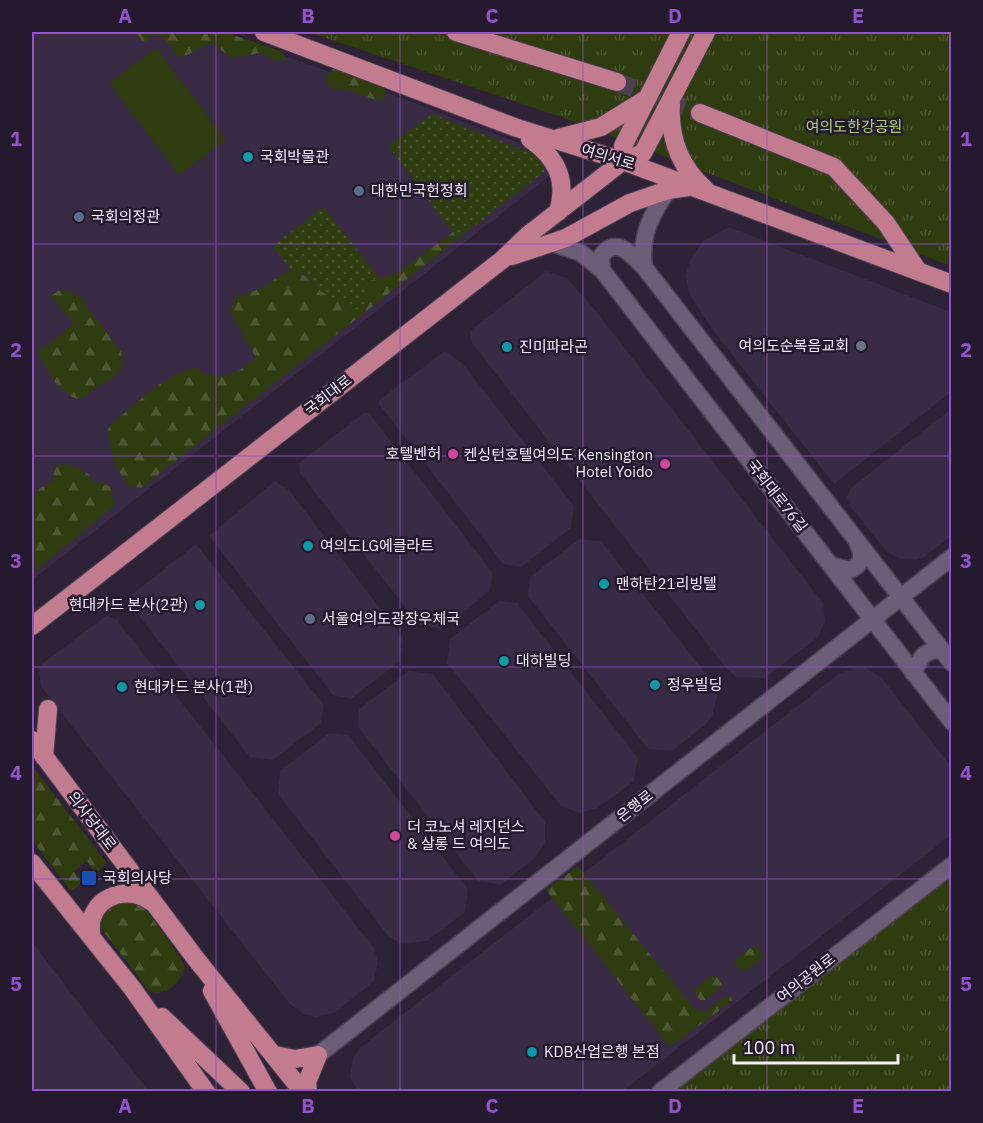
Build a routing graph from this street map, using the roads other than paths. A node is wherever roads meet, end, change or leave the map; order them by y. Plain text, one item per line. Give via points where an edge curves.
1 (264, 32) edge
2 (456, 32) edge
3 (681, 32) edge
4 (706, 32) edge
5 (617, 82) tunnel mouth
6 (648, 98) junction
7 (672, 98) junction
8 (700, 113) tunnel mouth
9 (514, 127) junction
10 (550, 140) junction
11 (623, 161) junction
12 (691, 186) junction
13 (668, 190) junction
14 (711, 194) junction
15 (558, 212) junction
16 (552, 243) junction
17 (502, 260) junction
18 (644, 267) junction
19 (602, 270) junction
20 (918, 271) junction
21 (951, 284) edge
22 (856, 540) junction
23 (951, 556) edge
24 (830, 565) junction
25 (900, 597) junction
26 (872, 619) junction
27 (32, 626) edge
28 (946, 657) edge
29 (913, 673) junction
30 (48, 710) dead end
31 (951, 722) edge
32 (32, 740) edge
33 (44, 757) junction
34 (32, 863) edge
35 (951, 865) edge
36 (154, 904) junction
37 (91, 937) junction
38 (195, 959) junction
39 (132, 988) junction
40 (275, 1055) junction
41 (318, 1055) junction
42 (206, 1092) edge
43 (241, 1092) edge
44 (268, 1092) edge
45 (303, 1092) edge
46 (309, 1092) edge
47 (660, 1092) edge

1 - 9 main road, 여의서로
2 - 5 main road
3 - 6 main road
4 - 7 main road, 국회대로
6 - 10 main road via 601,127
6 - 11 main road via 624,146
7 - 11 main road, 국회대로 via 643,153
7 - 14 main road via 671,126 677,152 690,175
8 - 20 main road via 834,167 886,223
9 - 10 main road, 여의서로
9 - 15 main road via 557,163 562,190
10 - 11 main road, 여의서로
11 - 12 main road, 여의서로
11 - 15 main road, 국회대로
12 - 13 main road
12 - 14 main road, 여의서로
13 - 16 main road via 630,203
13 - 18 street via 644,233
14 - 20 main road, 여의서로
15 - 17 main road, 국회대로
16 - 17 main road
16 - 19 street, 국회대로76길 via 581,253
17 - 27 main road, 국회대로
18 - 19 street via 629,251 615,246 601,256
18 - 22 street
19 - 24 street, 국회대로76길
20 - 21 main road, 여의서로
22 - 24 street via 862,552 857,567 850,570
22 - 25 street
23 - 25 street, 은행로
24 - 26 street, 국회대로76길
25 - 26 street, 은행로
25 - 28 street
26 - 29 street, 국회대로76길
26 - 41 street, 은행로
28 - 29 street via 933,650 923,655
29 - 31 street, 국회대로76길
30 - 33 main road
32 - 33 main road, 의사당대로
33 - 36 main road, 의사당대로
34 - 37 main road
35 - 47 street, 여의공원로
36 - 37 main road via 142,895 118,894 97,910
36 - 38 main road, 의사당대로
37 - 39 main road
38 - 40 main road, 의사당대로
38 - 44 main road, 의사당대로
39 - 42 main road
39 - 43 main road
40 - 41 main road via 295,1059
40 - 45 main road, 의사당대로
41 - 46 main road via 307,1082

